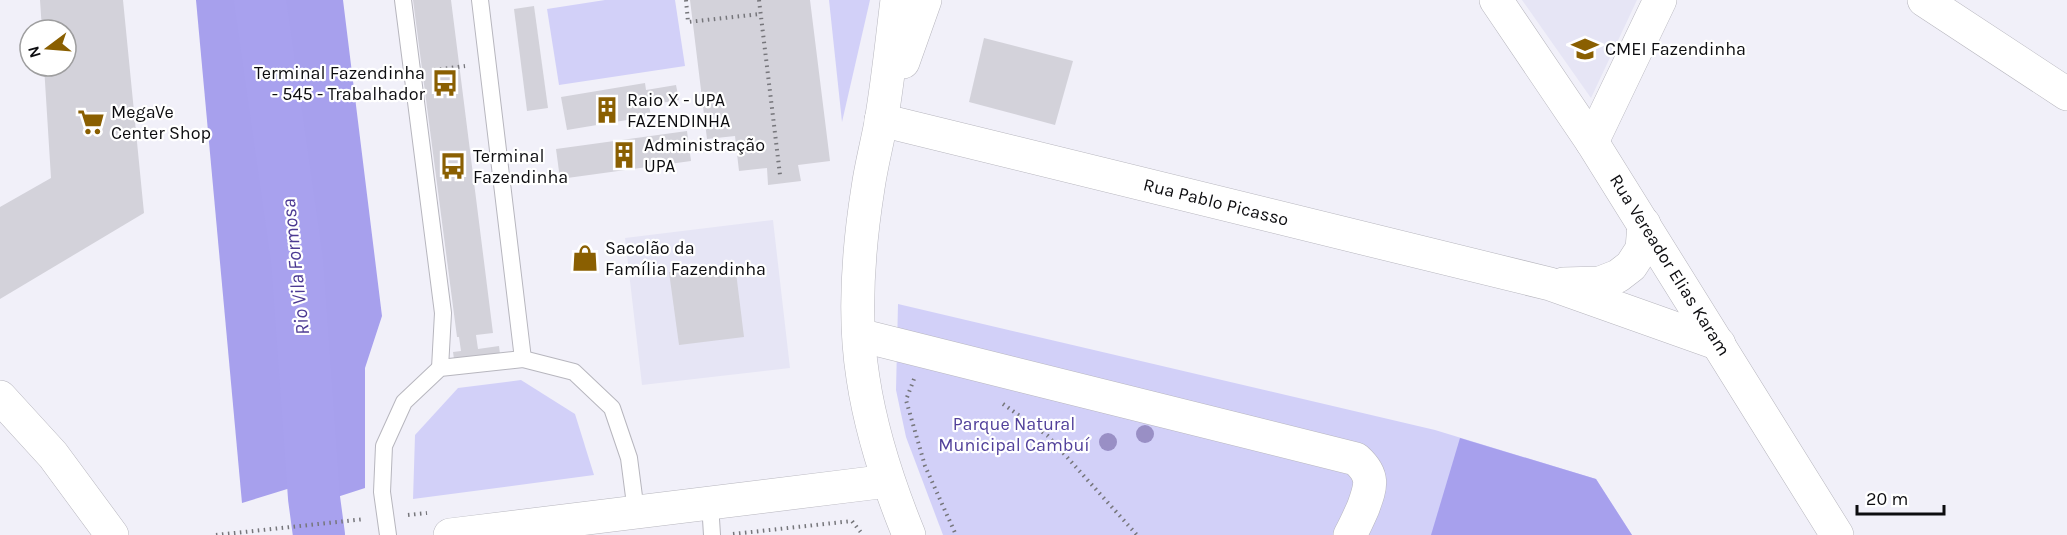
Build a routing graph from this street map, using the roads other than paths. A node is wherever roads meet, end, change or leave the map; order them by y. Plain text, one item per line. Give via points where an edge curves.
1 (403, 0) edge
2 (480, 0) edge
3 (897, 0) edge
4 (925, 0) edge
5 (1496, 0) edge
6 (1660, 0) edge
7 (1924, 0) edge
8 (2067, 94) edge
9 (881, 120) junction
10 (1592, 142) junction
11 (1644, 224) junction
12 (1550, 284) junction
13 (859, 335) junction
14 (1719, 344) junction
15 (524, 359) junction
16 (440, 368) junction
17 (0, 397) edge
18 (888, 481) junction
19 (710, 502) junction
20 (636, 512) junction
21 (111, 535) edge
22 (388, 535) edge
23 (450, 535) edge
24 (712, 535) edge
25 (909, 535) edge
26 (1350, 535) edge
27 (1837, 535) edge

1 - 16 lane via 443,313
2 - 15 lane
3 - 9 street
4 - 9 street
5 - 10 street, Rua Vereador Elias Karam
6 - 10 street
7 - 8 street
9 - 12 street, Rua Pablo Picasso
9 - 13 street via 862,233
10 - 11 street, Rua Vereador Elias Karam
11 - 12 street, Rua Pablo Picasso via 1642,249 1631,266 1618,276 1600,283
11 - 14 street, Rua Vereador Elias Karam
12 - 14 street, Rua Pablo Picasso
13 - 18 street via 863,379
13 - 26 street via 1356,459 1370,477 1370,488
14 - 27 street, Rua Vereador Elias Karam
15 - 16 lane
15 - 20 lane via 574,372 612,408 629,458
16 - 22 lane via 404,402 384,446 382,492
17 - 21 street via 53,455
18 - 19 street
18 - 25 street
19 - 20 street
19 - 24 lane
20 - 23 street

